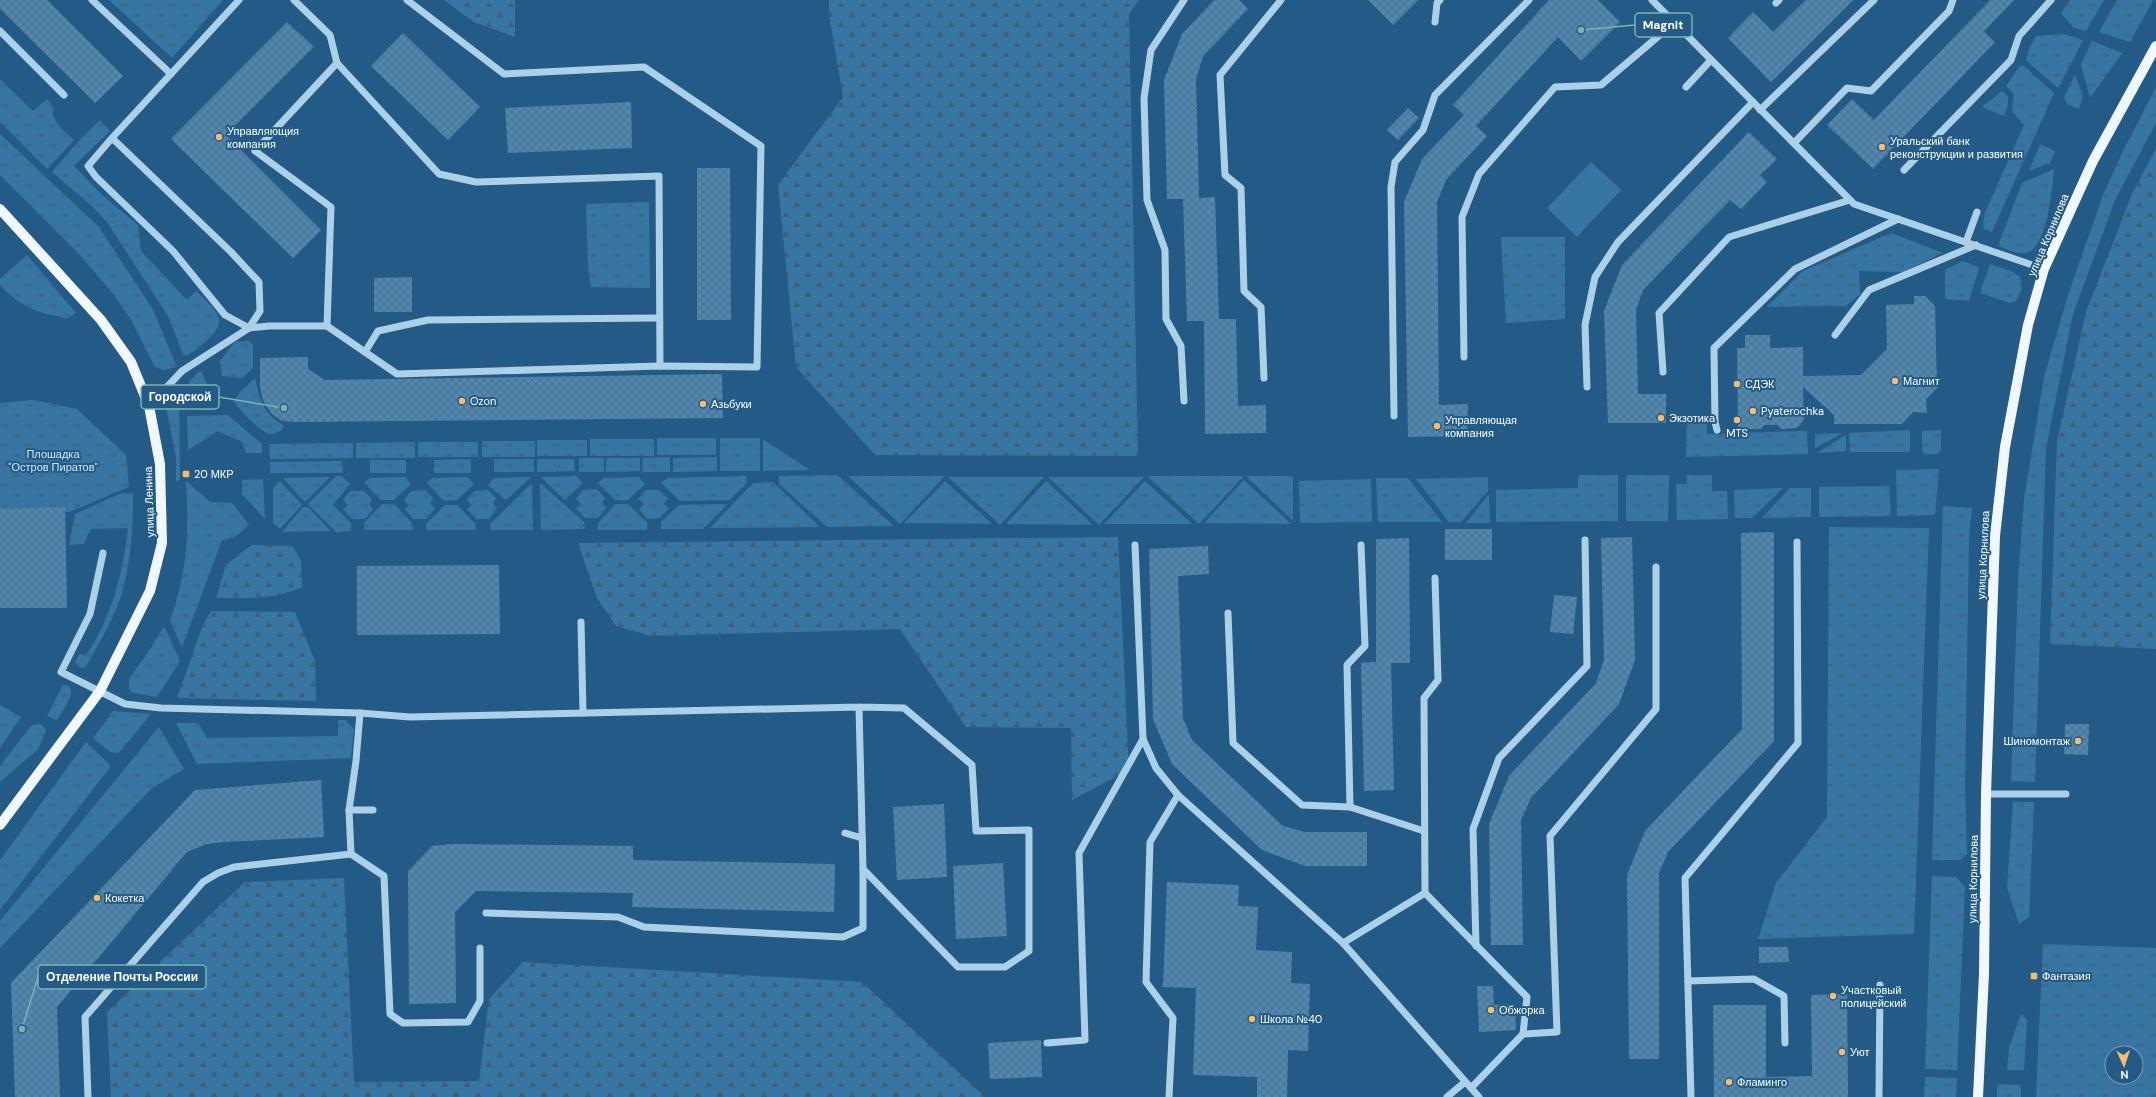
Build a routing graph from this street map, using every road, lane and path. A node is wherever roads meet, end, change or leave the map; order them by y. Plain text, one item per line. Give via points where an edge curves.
1 (92, 0) edge
2 (239, 0) edge
3 (294, 0) edge
4 (407, 0) edge
5 (1184, 0) edge
6 (1281, 0) edge
7 (1440, 0) edge
8 (1529, 0) edge
9 (1652, 0) edge
10 (1874, 0) edge
11 (1953, 0) edge
12 (2051, 0) edge
13 (1435, 22) dead end
14 (1674, 23) junction
15 (0, 32) edge
16 (2156, 46) edge
17 (1711, 60) junction
18 (337, 63) junction
19 (171, 74) junction
20 (1686, 87) dead end
21 (64, 95) dead end
22 (1753, 102) junction
23 (1760, 110) junction
24 (112, 138) junction
25 (1794, 143) junction
26 (1904, 170) dead end
27 (1850, 200) junction
28 (0, 209) edge
29 (1977, 212) dead end
30 (1898, 219) junction
31 (1966, 242) junction
32 (1976, 245) junction
33 (2044, 269) junction
34 (659, 318) junction
35 (327, 326) junction
36 (249, 328) junction
37 (1835, 335) dead end
38 (365, 352) junction
39 (1464, 357) dead end
40 (660, 366) junction
41 (1663, 372) dead end
42 (1264, 378) dead end
43 (1587, 387) dead end
44 (1184, 401) dead end
45 (149, 406) junction
46 (1394, 416) dead end
47 (1718, 430) dead end
48 (1585, 540) dead end
49 (1797, 542) dead end
50 (1135, 545) dead end
51 (1361, 545) dead end
52 (103, 553) dead end
53 (1656, 567) dead end
54 (1435, 578) dead end
55 (1228, 613) dead end
56 (581, 622) dead end
57 (100, 691) junction
58 (859, 707) junction
59 (360, 713) junction
60 (583, 713) junction
61 (1143, 739) junction
62 (1986, 794) junction
63 (2066, 794) dead end
64 (1178, 795) junction
65 (1350, 807) junction
66 (349, 810) junction
67 (372, 810) dead end
68 (0, 825) edge
69 (1424, 831) junction
70 (844, 833) dead end
71 (862, 838) junction
72 (351, 854) junction
73 (863, 869) junction
74 (1424, 894) junction
75 (486, 913) dead end
76 (1343, 943) junction
77 (1476, 946) junction
78 (480, 948) dead end
79 (1688, 981) junction
80 (1880, 985) dead end
81 (1523, 1034) junction
82 (1048, 1043) dead end
83 (1785, 1044) dead end
84 (1465, 1082) junction
85 (1471, 1088) junction
86 (88, 1097) edge
87 (1169, 1097) edge
88 (1447, 1097) edge
89 (1479, 1097) edge
90 (1691, 1097) edge
91 (1879, 1097) edge
92 (1978, 1097) edge

1 - 19 street
2 - 19 street
3 - 18 street via 330,35
4 - 40 street via 504,74 644,67 761,146 757,367
5 - 44 street via 1151,50 1144,98 1147,200 1165,250 1166,319 1181,346
6 - 42 street via 1220,75 1225,175 1241,188 1244,291 1261,307
7 - 13 street via 1437,3
8 - 46 street via 1434,95 1423,130 1395,162 1391,187
9 - 14 street
10 - 23 street
11 - 25 street via 1949,11 1871,91 1847,88
12 - 26 street via 2019,36 2011,60
14 - 17 street
14 - 39 street via 1601,85 1555,87 1479,174 1462,217
15 - 21 street
16 - 33 main road, улица Корнилова via 2093,161
17 - 20 street
17 - 22 street
18 - 34 street via 439,174 476,182 659,176
18 - 35 street via 255,151 331,206
19 - 24 street
22 - 23 street
22 - 43 street via 1618,242 1596,277 1585,325
23 - 25 street
24 - 36 street via 259,282 260,311
24 - 36 street via 88,166 96,177 173,251 225,315
25 - 27 street
27 - 30 street via 1854,204
27 - 41 street via 1729,237 1660,313
28 - 45 main road, улица Ленина via 101,320 131,362
29 - 31 street
30 - 31 street
30 - 47 street via 1795,269 1714,348 1715,422
31 - 32 street
32 - 33 street
32 - 37 street via 1869,290
33 - 62 main road, улица Корнилова via 2028,325 2007,439 1995,536
34 - 38 street via 428,320 378,331
34 - 40 street
35 - 36 street
35 - 38 street
36 - 45 street via 182,372
38 - 40 street via 397,374
45 - 57 main road, улица Ленина via 162,476 162,543 150,591
48 - 77 street via 1587,666 1499,758 1473,829
49 - 79 street via 1798,743 1685,878
50 - 61 street
51 - 65 street via 1365,646 1346,665
52 - 57 street via 90,614 61,672
53 - 81 street via 1656,709 1550,836 1557,1032
54 - 69 street via 1438,680 1424,698
55 - 65 street via 1233,743 1302,805
56 - 60 street
57 - 59 street via 125,704 161,708
57 - 68 main road, улица Ленина
58 - 60 street
58 - 71 street
58 - 73 street via 904,708 972,765 976,831 1029,830 1029,951 1005,967 958,967
59 - 60 street via 410,716
59 - 66 street
61 - 64 street via 1156,768
61 - 82 street via 1080,853 1085,1040
62 - 63 street
62 - 92 main road, улица Корнилова via 1984,974
64 - 76 street
64 - 87 street via 1150,842 1146,982 1173,1018
65 - 69 street
66 - 67 street
66 - 72 street
69 - 74 street
70 - 71 street
71 - 73 street
72 - 78 street via 384,876 390,1014 403,1023 468,1022 480,1001
72 - 86 street via 234,867 203,882 85,1018
73 - 75 street via 863,928 844,937 644,927 618,917
74 - 76 street
74 - 77 street
76 - 84 street
77 - 81 street via 1527,998
79 - 83 street via 1754,979 1784,996
79 - 90 street
80 - 91 street
81 - 85 street
84 - 85 street
84 - 88 street
85 - 89 street

